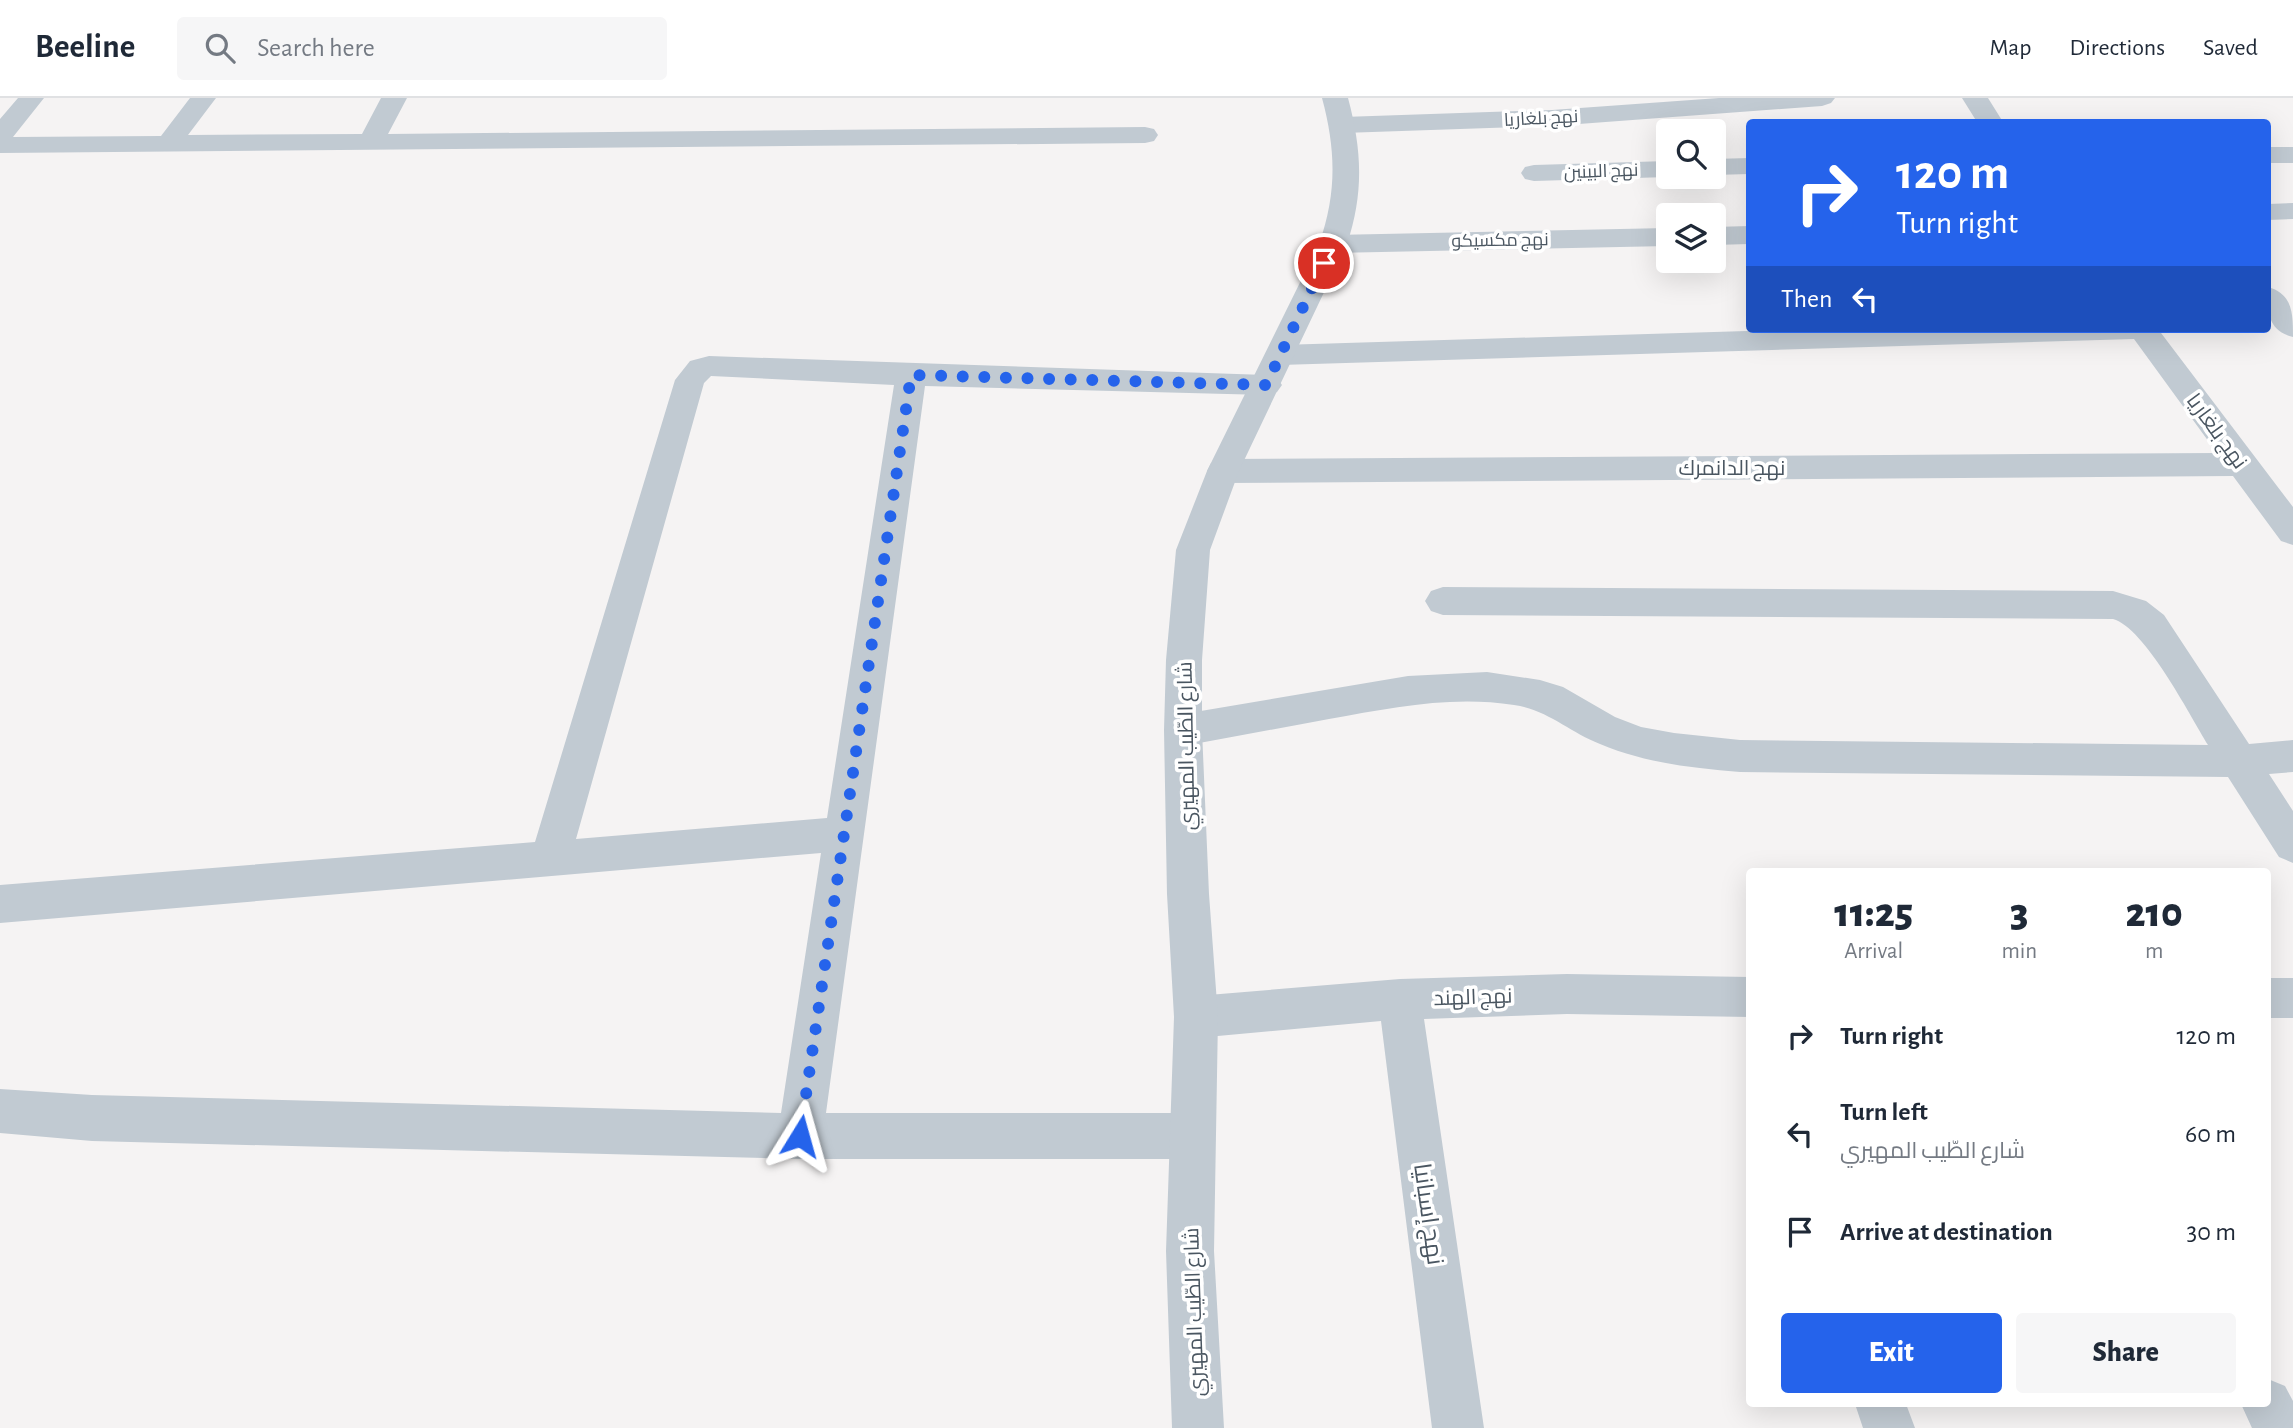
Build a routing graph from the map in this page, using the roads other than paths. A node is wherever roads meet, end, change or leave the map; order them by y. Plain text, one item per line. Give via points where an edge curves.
1 (31, 98) edge
2 (203, 98) edge
3 (394, 98) edge
4 (1822, 98) edge
5 (1975, 98) edge
6 (1549, 108) edge
7 (1339, 111) edge
8 (1988, 119) edge
9 (1145, 135) dead end
10 (0, 136) edge
11 (169, 143) junction
12 (370, 143) junction
13 (0, 145) edge
14 (2271, 155) edge
15 (2293, 155) edge
16 (1746, 166) edge
17 (1726, 167) edge
18 (1656, 169) edge
19 (1534, 173) dead end
20 (2293, 211) edge
21 (2271, 212) edge
22 (1746, 235) edge
23 (1726, 236) edge
24 (1656, 237) edge
25 (1333, 244) junction
26 (2056, 333) edge
27 (2144, 333) edge
28 (1273, 370) junction
29 (911, 375) junction
30 (2240, 464) junction
31 (1223, 471) junction
32 (2293, 532) edge
33 (1443, 601) dead end
34 (1183, 730) junction
35 (2293, 756) edge
36 (2239, 761) junction
37 (845, 834) junction
38 (2293, 845) edge
39 (550, 858) junction
40 (0, 904) edge
41 (2271, 998) edge
42 (2293, 998) edge
43 (1400, 999) junction
44 (1746, 999) edge
45 (1196, 1017) junction
46 (0, 1111) edge
47 (800, 1136) junction
48 (1192, 1136) junction
49 (1882, 1407) edge
50 (2268, 1407) edge
51 (1198, 1428) edge
52 (1458, 1428) edge
53 (1889, 1428) edge
54 (2279, 1428) edge

1 - 10 street
2 - 11 street
3 - 12 street
4 - 6 street, نهج بلغاريا
5 - 8 street
6 - 7 street, نهج بلغاريا
7 - 25 street, شارع الطّيب المهيري via 1349,160 1348,188 1345,213
9 - 12 street
11 - 12 street
11 - 13 street
14 - 15 street
16 - 17 street
18 - 19 street, نهج البينين
20 - 21 street
22 - 23 street
24 - 25 street, نهج مكسيكو
25 - 28 street, شارع الطّيب المهيري
26 - 28 street
27 - 30 street, نهج بلغاريا
28 - 29 street
28 - 31 street, شارع الطّيب المهيري
29 - 37 street
29 - 39 street via 709,366 694,374
30 - 31 street, نهج الدانمرك
30 - 32 street, نهج بلغاريا
31 - 34 street, شارع الطّيب المهيري via 1193,550
33 - 36 street via 2113,605 2133,611 2151,625
34 - 36 street via 1421,687 1500,688 1541,695 1635,742 1690,752
34 - 45 street, شارع الطّيب المهيري
35 - 36 street
36 - 38 street
37 - 39 street
37 - 47 street
39 - 40 street
41 - 42 street
43 - 44 street, نهج الهند via 1567,994
43 - 45 street, نهج الهند
43 - 52 street, نهج إسبانيا
45 - 48 street, شارع الطّيب المهيري
46 - 47 street via 92,1118
47 - 48 street
48 - 51 street, شارع الطّيب المهيري via 1190,1251
49 - 53 street
50 - 54 street

